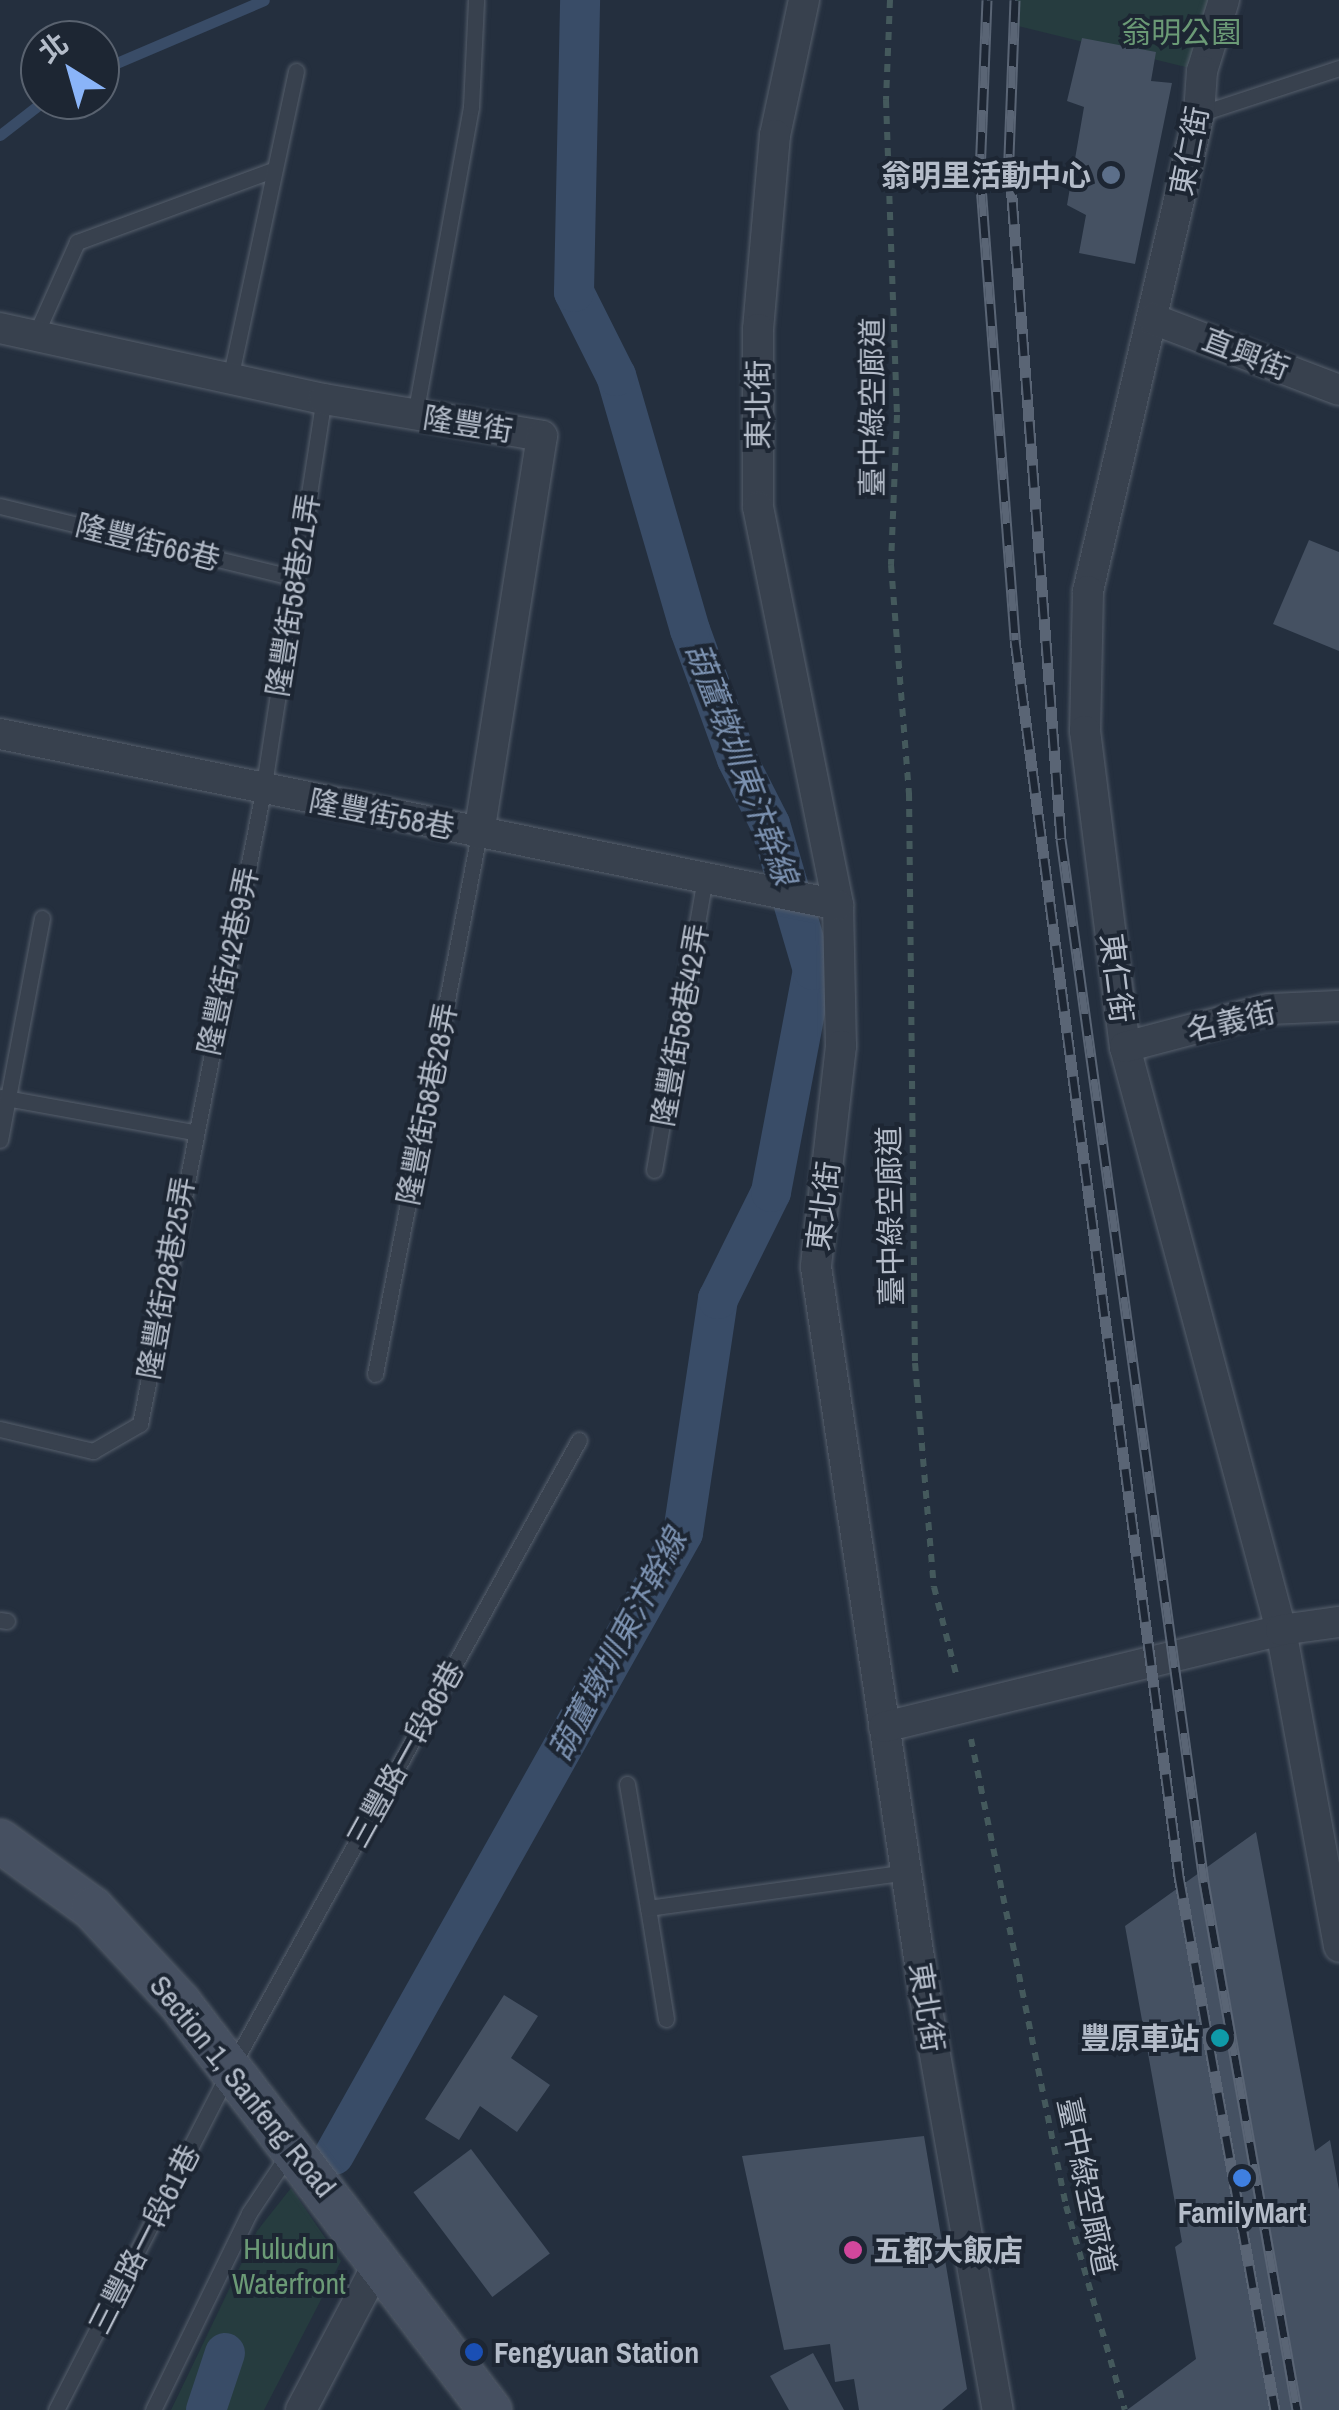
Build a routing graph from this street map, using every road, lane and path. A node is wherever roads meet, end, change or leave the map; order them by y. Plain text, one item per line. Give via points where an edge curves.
1 (476, 0) edge
2 (804, 0) edge
3 (890, 0) edge
4 (1224, 0) edge
5 (1339, 68) edge
6 (296, 71) dead end
7 (1198, 114) junction
8 (270, 172) junction
9 (1154, 319) junction
10 (0, 328) edge
11 (35, 336) junction
12 (230, 379) junction
13 (1339, 390) edge
14 (324, 399) junction
15 (415, 415) junction
16 (0, 506) edge
17 (296, 578) junction
18 (0, 734) edge
19 (263, 791) junction
20 (479, 834) junction
21 (705, 879) junction
22 (826, 903) junction
23 (42, 918) dead end
24 (1339, 1006) edge
25 (1126, 1047) junction
26 (4, 1098) edge
27 (192, 1132) junction
28 (0, 1140) edge
29 (654, 1170) dead end
30 (376, 1374) dead end
31 (0, 1429) edge
32 (579, 1440) dead end
33 (1339, 1622) edge
34 (1281, 1630) junction
35 (964, 1708) junction
36 (884, 1727) junction
37 (627, 1784) dead end
38 (0, 1841) edge
39 (906, 1872) junction
40 (648, 1908) junction
41 (1339, 1947) edge
42 (666, 2019) dead end
43 (231, 2068) junction
44 (294, 2145) junction
45 (380, 2260) junction
46 (991, 2403) edge
47 (56, 2410) edge
48 (153, 2410) edge
49 (301, 2410) edge
50 (490, 2410) edge
51 (1124, 2410) edge

1 - 15 lane via 470,108
2 - 22 street, 東北街 via 775,135 758,330 758,507
3 - 35 path, 臺中綠空廊道 via 886,100 897,398 891,565 909,793 916,1364 934,1587
4 - 7 street, 東仁街 via 1202,71
5 - 7 lane
6 - 8 lane
7 - 9 street, 東仁街
8 - 11 lane via 77,242
8 - 12 lane
9 - 13 street, 直興街
9 - 25 street, 東仁街 via 1088,591 1085,731
10 - 11 street, 隆豐街
11 - 12 street, 隆豐街
12 - 14 street, 隆豐街
14 - 15 street, 隆豐街
14 - 17 lane, 隆豐街58巷21弄
15 - 20 street, 隆豐街 via 542,436
16 - 17 lane, 隆豐街66巷
17 - 19 lane, 隆豐街58巷21弄
18 - 19 street, 隆豐街58巷
19 - 20 street, 隆豐街58巷
19 - 27 lane, 隆豐街42巷9弄
20 - 21 street, 隆豐街58巷
20 - 30 lane, 隆豐街58巷28弄
21 - 22 street, 隆豐街58巷
21 - 29 lane, 隆豐街58巷42弄
22 - 36 street, 東北街 via 841,1046 816,1267
23 - 26 lane
24 - 25 street, 名義街 via 1269,1009
25 - 34 street, 東仁街
26 - 27 lane
26 - 28 lane
27 - 31 lane, 隆豐街28巷25弄 via 140,1424 92,1450
32 - 43 lane, 三豐路一段86巷
33 - 34 street
34 - 35 street
34 - 41 street, 東仁街
35 - 36 street
35 - 51 path, 臺中綠空廊道 via 1066,2206
36 - 39 street, 東北街
37 - 40 lane
38 - 43 street, Section 1, Sanfeng Road via 92,1908
39 - 40 lane
39 - 46 street, 東北街
40 - 42 lane
43 - 44 street, Section 1, Sanfeng Road
43 - 47 lane, 三豐路一段61巷
44 - 45 street, Section 1, Sanfeng Road
44 - 48 lane via 249,2213
45 - 49 street
45 - 50 street, Section 1, Sanfeng Road

